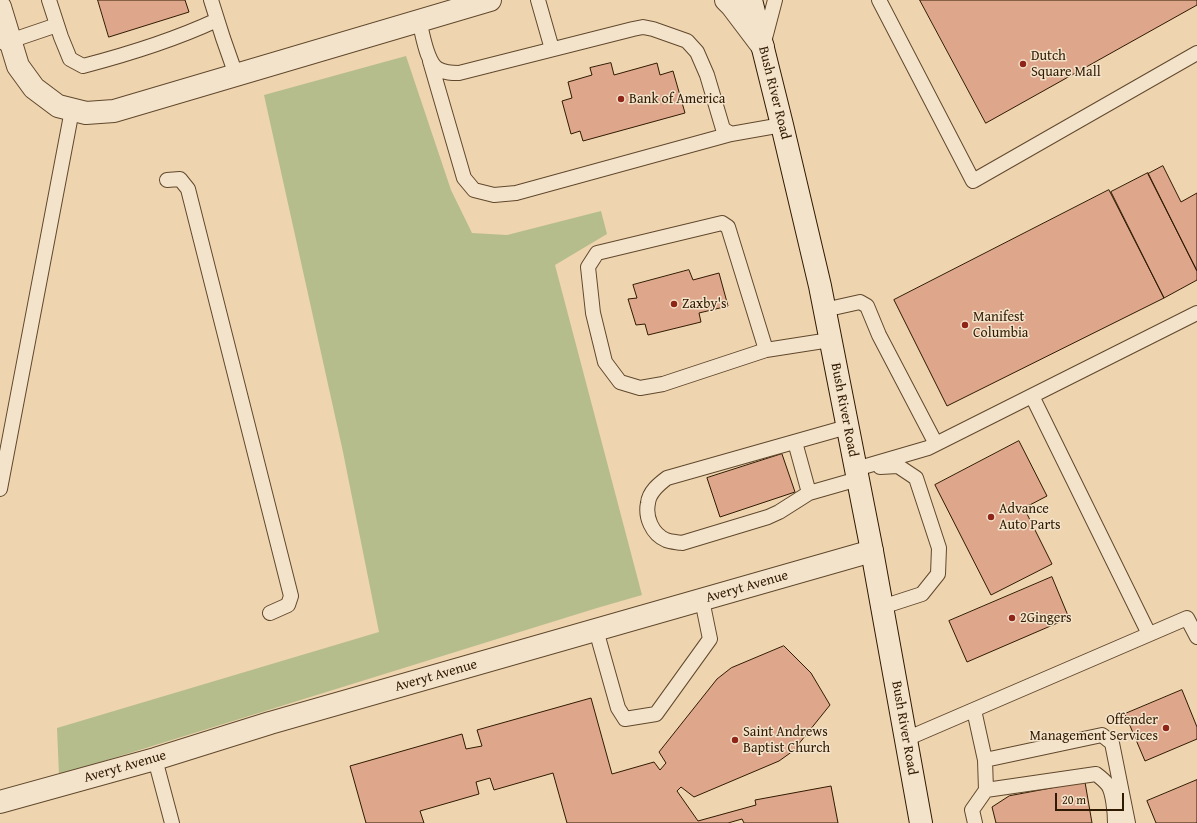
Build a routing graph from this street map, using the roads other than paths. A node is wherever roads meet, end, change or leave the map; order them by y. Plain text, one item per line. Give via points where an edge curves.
1 (49, 0) edge
2 (211, 0) edge
3 (490, 0) edge
4 (538, 0) edge
5 (726, 0) edge
6 (750, 0) edge
7 (774, 0) edge
8 (878, 0) edge
9 (0, 7) edge
10 (217, 20) junction
11 (419, 21) junction
12 (57, 25) junction
13 (5, 43) edge
14 (763, 47) junction
15 (552, 49) junction
16 (1197, 53) edge
17 (430, 61) junction
18 (236, 75) junction
19 (72, 110) junction
20 (782, 125) junction
21 (731, 134) junction
22 (167, 180) dead end
23 (824, 310) junction
24 (1197, 313) edge
25 (830, 340) junction
26 (766, 350) junction
27 (1032, 396) junction
28 (847, 427) junction
29 (795, 442) junction
30 (936, 444) junction
31 (857, 474) junction
32 (0, 489) edge
33 (809, 493) junction
34 (872, 551) junction
35 (702, 600) junction
36 (882, 607) junction
37 (270, 613) dead end
38 (596, 630) junction
39 (1149, 634) junction
40 (1197, 638) edge
41 (974, 710) junction
42 (906, 740) junction
43 (155, 759) junction
44 (985, 760) junction
45 (986, 790) junction
46 (0, 802) edge
47 (172, 823) edge
48 (921, 823) edge
49 (975, 823) edge
50 (1115, 823) edge
51 (1128, 823) edge

1 - 12 lane
2 - 10 lane
3 - 11 street
4 - 15 lane
5 - 14 street
6 - 14 street, Bush River Road
7 - 14 lane
8 - 16 lane via 973,181
9 - 13 street
10 - 12 lane via 187,34 83,66 70,59
10 - 18 lane
11 - 17 lane
11 - 18 street
12 - 13 lane
13 - 19 street via 34,88 58,106
14 - 20 street, Bush River Road
15 - 17 lane via 459,73 448,73 438,69
15 - 21 lane via 643,27 687,41 697,52 707,75 723,129
17 - 21 lane via 464,178 474,190 494,195 516,193
18 - 19 street via 114,111 86,113
19 - 32 lane
20 - 21 lane
20 - 23 street, Bush River Road
22 - 37 lane via 180,179 188,189 291,596 288,605
23 - 25 street, Bush River Road
23 - 30 lane via 860,302 868,306 879,335
24 - 27 lane
25 - 26 lane
25 - 28 street, Bush River Road
26 - 26 lane via 728,227 722,223 596,253 588,266 593,313 605,362 620,382 640,388 663,384
27 - 30 lane
27 - 39 lane
28 - 29 lane
28 - 31 street, Bush River Road
29 - 33 lane
29 - 33 lane via 666,478 652,493 648,502 651,526 659,536 668,541 682,543 768,518
30 - 31 lane
31 - 33 lane
31 - 34 street, Bush River Road
31 - 36 lane via 898,466 916,478 939,548 938,574 922,594
34 - 35 street, Averyt Avenue
34 - 36 street, Bush River Road
35 - 38 street, Averyt Avenue
35 - 38 lane via 710,639 656,714 625,719 618,708
36 - 42 street, Bush River Road
38 - 43 street, Averyt Avenue via 270,723
39 - 40 lane via 1187,618
39 - 41 lane
41 - 42 lane
41 - 44 lane
42 - 48 street, Bush River Road
43 - 46 street, Averyt Avenue
43 - 47 lane
44 - 45 lane
44 - 51 lane via 1102,735 1112,743
45 - 49 lane via 972,810
45 - 50 lane via 1096,774 1109,786

